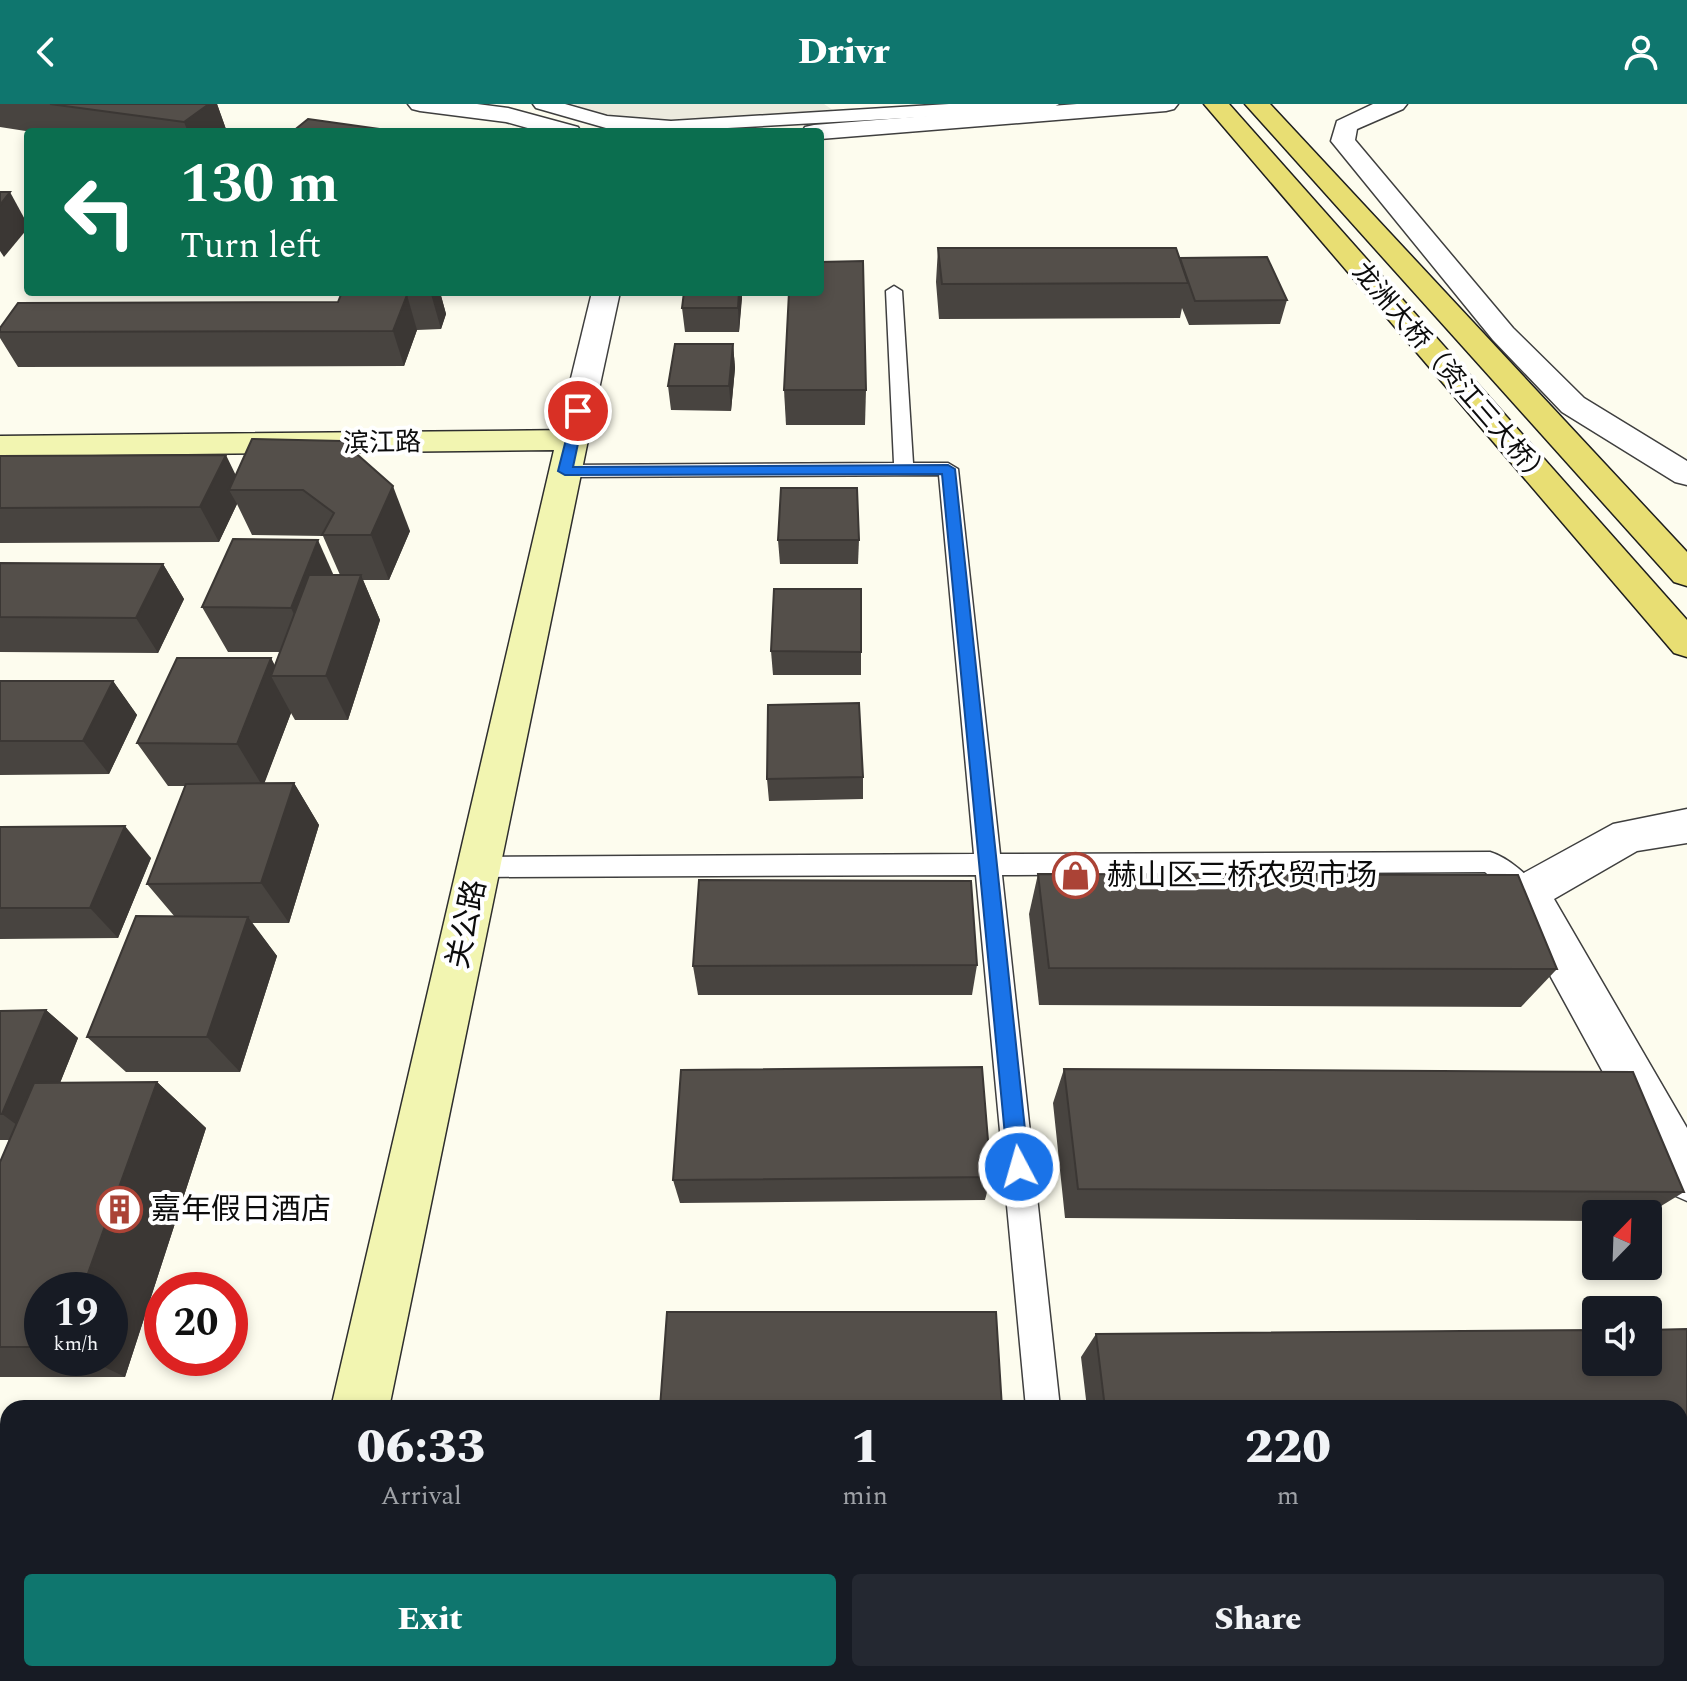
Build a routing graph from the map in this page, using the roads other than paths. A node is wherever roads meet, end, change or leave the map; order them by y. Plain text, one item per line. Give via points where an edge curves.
1 (420, 104) edge
2 (543, 104) edge
3 (1049, 104) edge
4 (1166, 104) edge
5 (1216, 104) edge
6 (1257, 104) edge
7 (1395, 104) edge
8 (555, 128) edge
9 (824, 131) edge
10 (894, 291) dead end
11 (605, 296) edge
12 (0, 446) edge
13 (568, 456) junction
14 (904, 470) junction
15 (1687, 475) edge
16 (1687, 574) edge
17 (1687, 644) edge
18 (1687, 826) edge
19 (988, 866) junction
20 (478, 867) junction
21 (1527, 893) junction
22 (1687, 1176) edge
23 (362, 1400) edge
24 (1042, 1400) edge

1 - 8 street via 508,115
2 - 3 street via 606,122 671,127
4 - 9 street
5 - 17 main road, 龙洲大桥（资江三大桥）
6 - 16 main road, 龙洲大桥（资江三大桥）
7 - 15 street via 1345,126 1343,141 1503,334 1573,405
10 - 14 lane
11 - 13 street
12 - 13 main road, 滨江路
13 - 14 lane
13 - 20 main road, 关公路
14 - 19 lane via 948,469
18 - 21 street via 1628,836
19 - 20 lane
19 - 21 lane via 1490,862
19 - 24 lane
20 - 23 main road, 关公路
21 - 22 street

